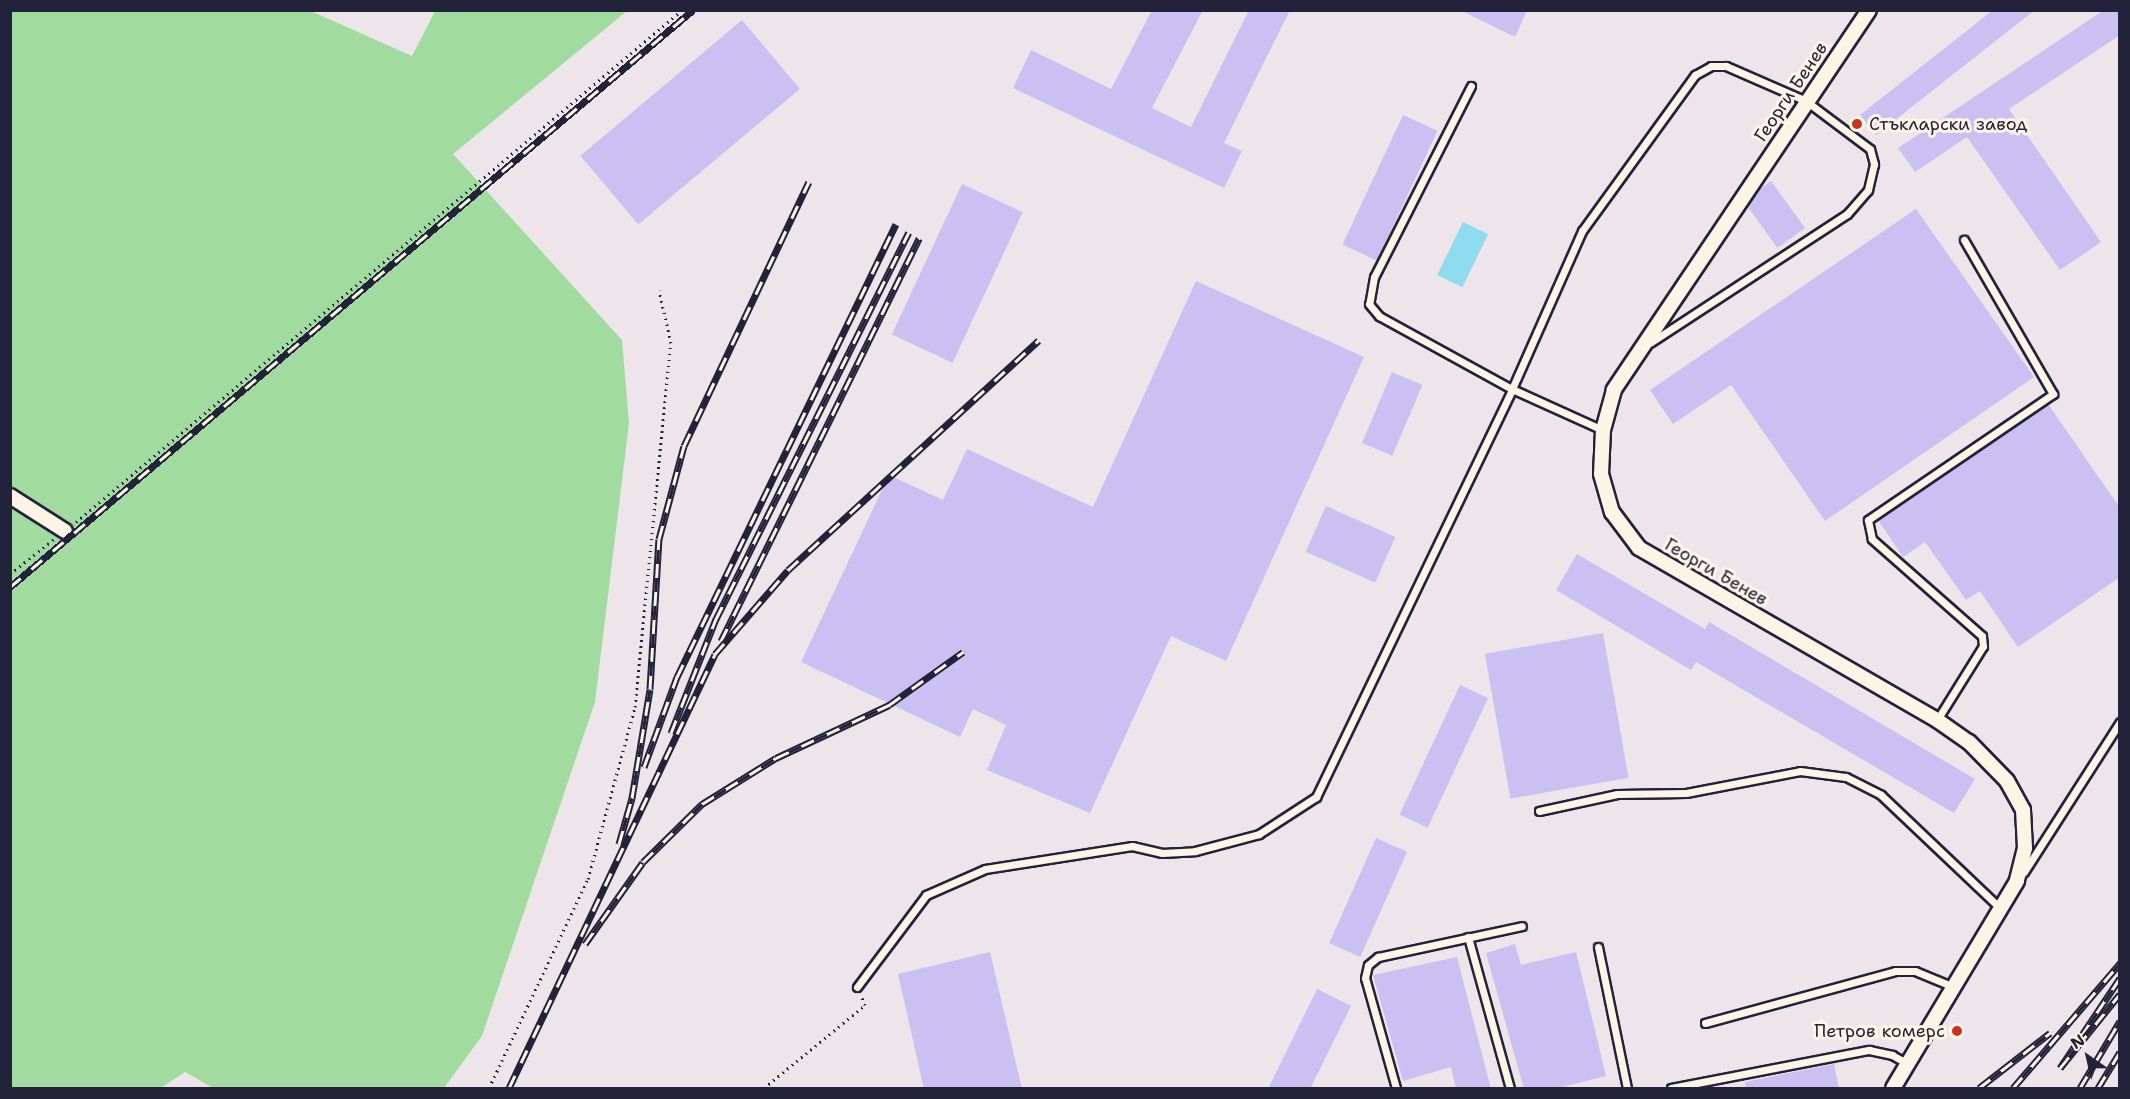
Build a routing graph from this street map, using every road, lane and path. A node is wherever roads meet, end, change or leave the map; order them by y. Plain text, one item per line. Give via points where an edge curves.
1 (682, 10) edge
2 (1869, 10) edge
3 (1471, 86) dead end
4 (1806, 101) junction
5 (1964, 240) dead end
6 (659, 290) dead end
7 (1642, 348) junction
8 (1512, 389) junction
9 (1603, 430) junction
10 (10, 496) edge
11 (65, 531) junction
12 (10, 574) edge
13 (1937, 720) junction
14 (2120, 722) edge
15 (1539, 811) dead end
16 (2017, 881) junction
17 (2001, 909) junction
18 (1522, 926) dead end
19 (1468, 937) junction
20 (1598, 947) dead end
21 (857, 987) joint
22 (1954, 987) junction
23 (1705, 1023) dead end
24 (1908, 1064) junction
25 (489, 1089) edge
26 (764, 1089) edge
27 (1396, 1089) edge
28 (1510, 1089) edge
29 (1627, 1089) edge
30 (1671, 1089) edge
31 (1893, 1089) edge

1 - 11 path
2 - 4 street, Георги Бенев
3 - 8 lane via 1374,277 1369,304 1379,316
4 - 7 street, Георги Бенев
4 - 7 lane via 1870,148 1874,164 1868,190 1847,214
4 - 8 lane via 1726,66 1711,66 1695,75 1582,231
5 - 13 lane via 2053,394 1868,520 1872,539 1982,636 1983,646
6 - 25 path via 672,343 635,707 588,879
7 - 9 street, Георги Бенев via 1614,390
8 - 9 lane
8 - 21 lane via 1316,797 1259,834 1195,851 1162,853 1132,846 986,869 926,896
9 - 13 street, Георги Бенев via 1601,474 1612,512 1639,548
10 - 11 street
11 - 12 path
13 - 16 street, Георги Бенев via 1969,742 2007,781 2023,810 2025,848
14 - 16 lane
15 - 17 lane via 1617,794 1686,793 1800,771 1846,777 1881,795
16 - 17 street, Георги Бенев
17 - 22 street, Георги Бенев
18 - 19 lane
19 - 27 lane via 1378,957 1368,965 1365,978
19 - 28 lane
20 - 29 lane
21 - 26 path via 865,1005
22 - 23 lane via 1915,971 1895,970
22 - 24 street, Георги Бенев
24 - 30 lane via 1892,1055 1869,1050
24 - 31 street, Георги Бенев

